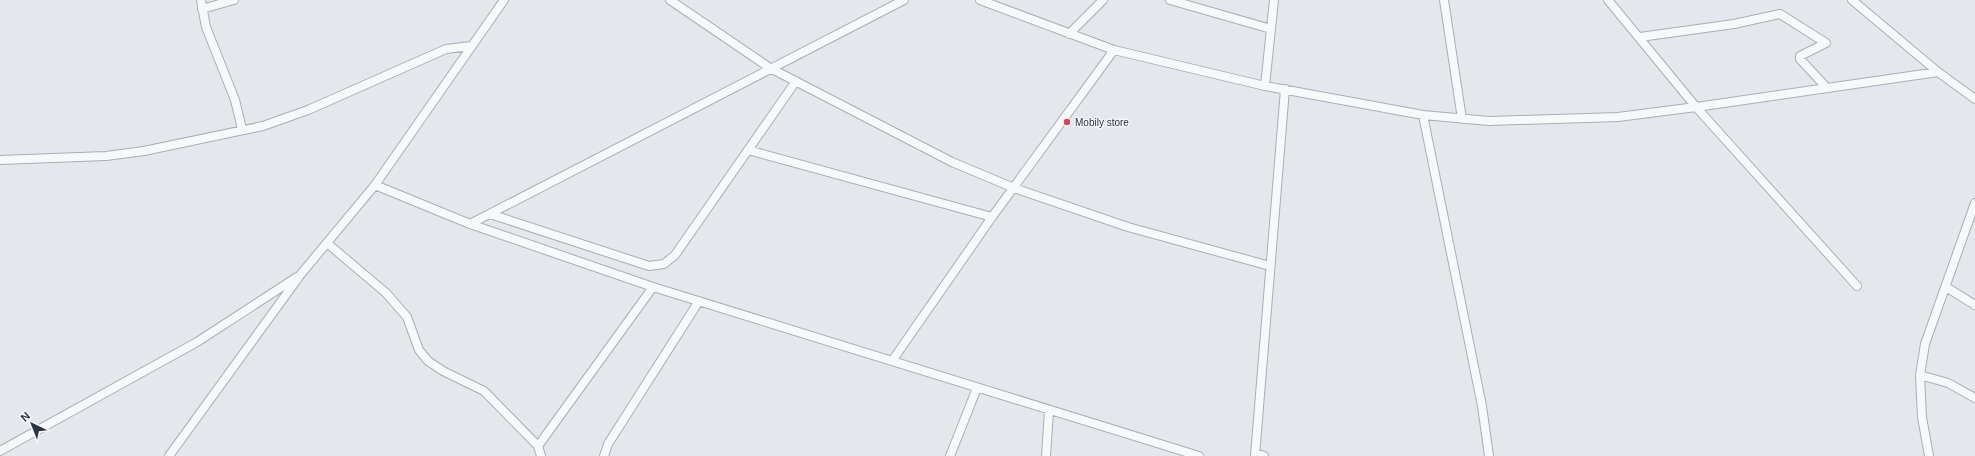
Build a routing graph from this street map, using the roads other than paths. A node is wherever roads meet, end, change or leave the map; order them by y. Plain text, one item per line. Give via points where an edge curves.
1 (201, 0) edge
2 (234, 0) edge
3 (504, 0) edge
4 (670, 0) edge
5 (904, 0) edge
6 (980, 0) edge
7 (1104, 0) edge
8 (1170, 0) edge
9 (1274, 0) edge
10 (1444, 0) edge
11 (1608, 0) edge
12 (1852, 0) edge
13 (202, 9) junction
14 (1271, 29) junction
15 (1069, 34) junction
16 (1640, 37) junction
17 (471, 46) junction
18 (1114, 50) junction
19 (770, 68) junction
20 (1938, 72) junction
21 (796, 81) junction
22 (1265, 86) junction
23 (1827, 88) junction
24 (1284, 89) junction
25 (1975, 99) edge
26 (1696, 107) junction
27 (1423, 115) junction
28 (1462, 119) junction
29 (242, 129) junction
30 (748, 150) junction
31 (0, 160) edge
32 (375, 186) junction
33 (1014, 188) junction
34 (1975, 203) edge
35 (490, 214) junction
36 (992, 217) junction
37 (470, 224) junction
38 (327, 243) junction
39 (1270, 266) junction
40 (301, 274) junction
41 (1857, 286) dead end
42 (653, 287) junction
43 (1946, 287) junction
44 (699, 301) junction
45 (1975, 305) edge
46 (892, 361) junction
47 (1920, 375) junction
48 (977, 388) junction
49 (1975, 398) edge
50 (1049, 411) junction
51 (538, 446) junction
52 (0, 451) edge
53 (1258, 455) edge
54 (169, 456) edge
55 (541, 456) edge
56 (604, 456) edge
57 (950, 456) edge
58 (1046, 456) edge
59 (1199, 456) edge
60 (1489, 456) edge
61 (1929, 456) edge

1 - 13 street
2 - 13 street
3 - 17 street
4 - 19 street
5 - 19 street
6 - 15 street
7 - 15 street
8 - 14 street
9 - 14 street
10 - 28 street
11 - 16 street
12 - 20 street
13 - 29 street via 206,27 235,100
14 - 22 street
15 - 18 street
16 - 23 street via 1734,24 1780,14 1826,43 1800,56 1800,59
16 - 26 street
17 - 29 street via 446,50 286,119
17 - 32 street
18 - 22 street
18 - 33 street
19 - 21 street
19 - 35 street
20 - 23 street
20 - 25 street
21 - 30 street
21 - 33 street via 952,162
22 - 24 street
23 - 26 street
24 - 27 street
24 - 39 street
26 - 28 street via 1618,117 1489,122
26 - 41 street via 1769,187 1802,228
27 - 28 street
27 - 60 street via 1482,406
29 - 31 street via 184,144 106,156
30 - 35 street via 675,255 667,263 659,266 649,266
30 - 36 street
32 - 37 street
32 - 38 street
33 - 36 street
33 - 39 street via 1128,227
34 - 43 street
35 - 37 street
36 - 46 street
37 - 42 street
38 - 40 street
38 - 51 street via 386,293 407,317 419,350 428,361 484,391
39 - 53 street
40 - 52 street via 197,342
40 - 54 street
42 - 44 street
42 - 51 street
43 - 45 street
43 - 47 street via 1925,344
44 - 46 street
44 - 56 street via 608,444
46 - 48 street
47 - 49 street via 1948,383
47 - 61 street via 1922,417
48 - 50 street
48 - 57 street
50 - 58 street
50 - 59 street
51 - 55 street

